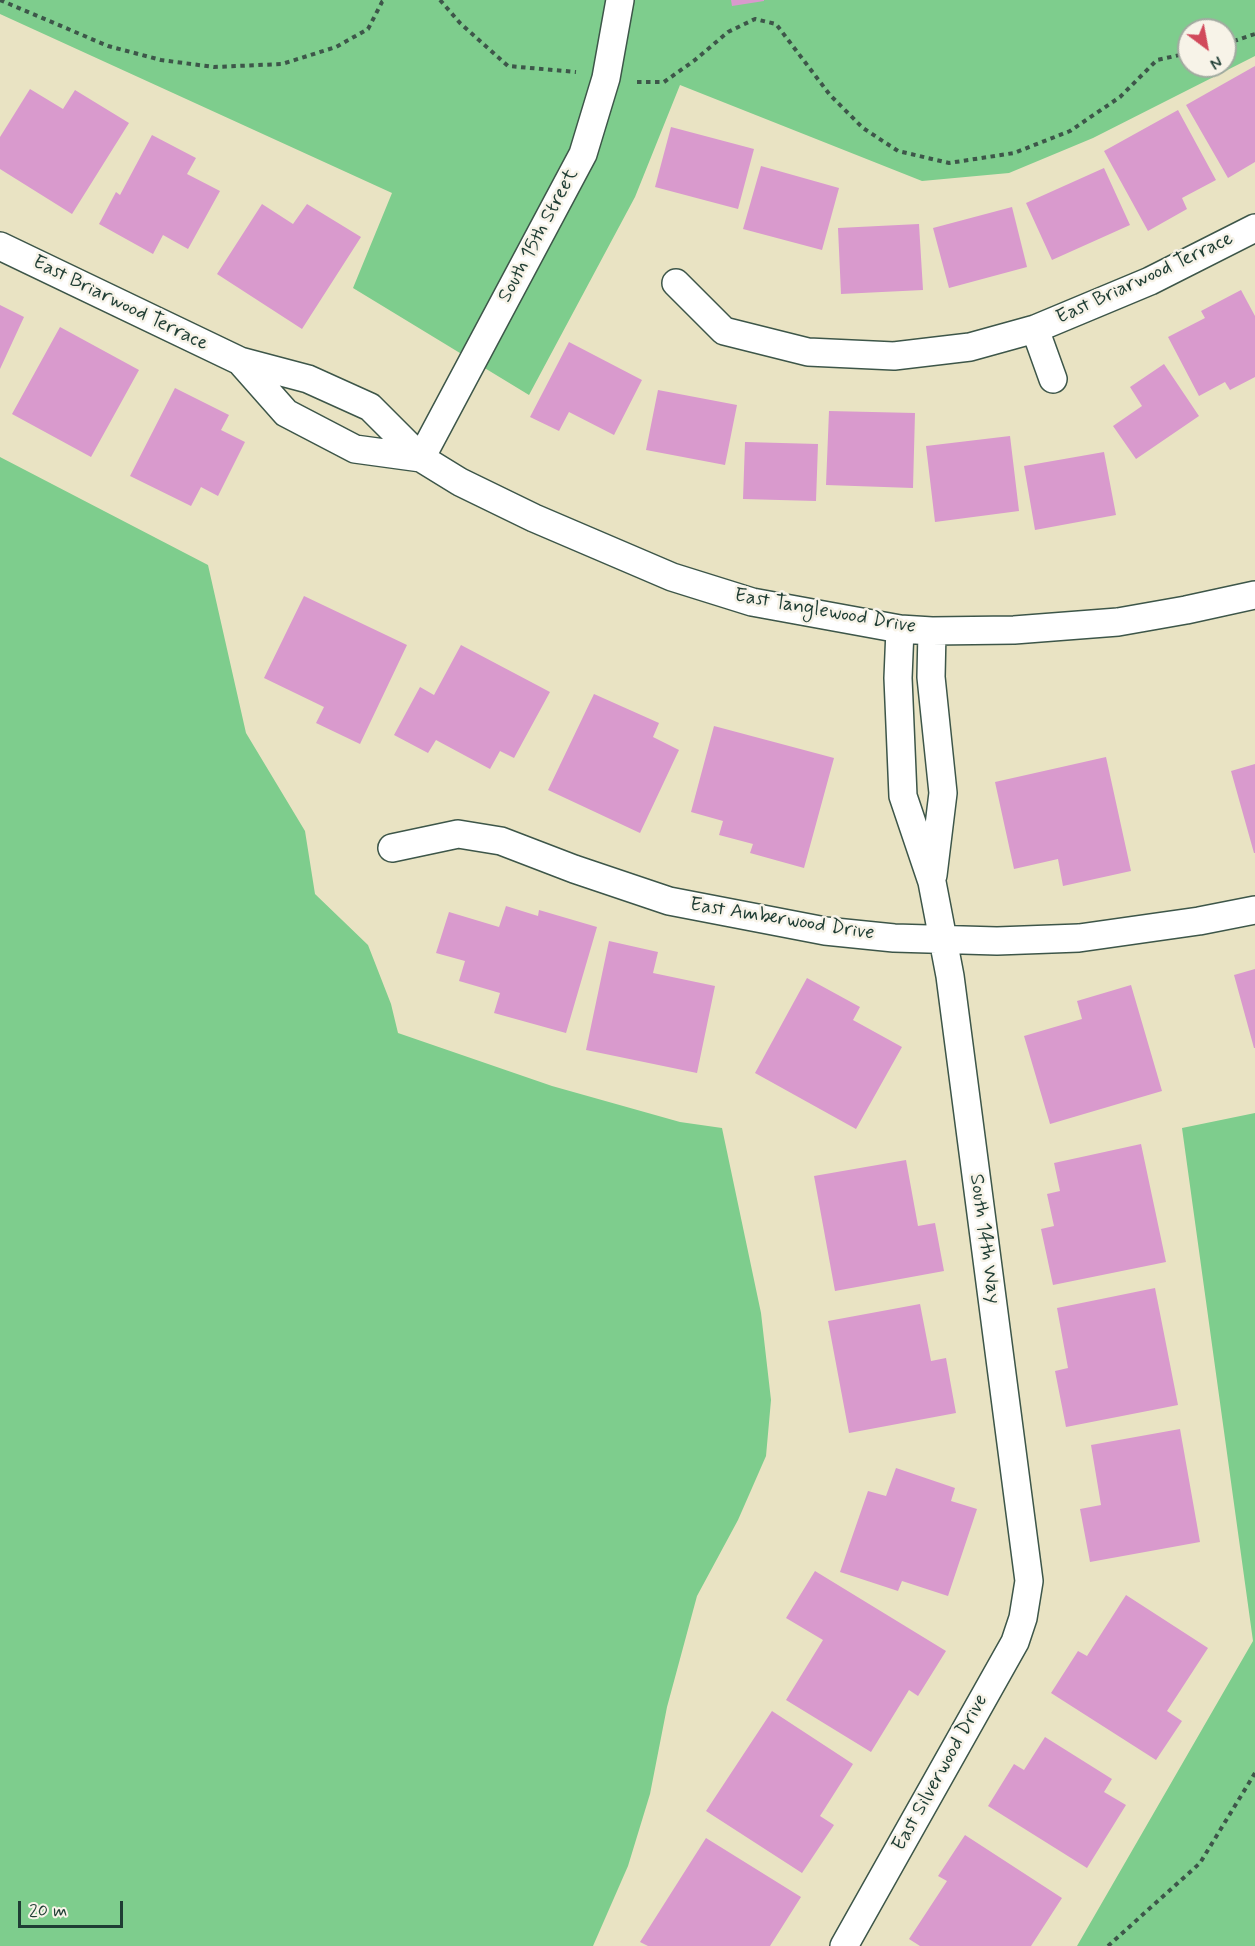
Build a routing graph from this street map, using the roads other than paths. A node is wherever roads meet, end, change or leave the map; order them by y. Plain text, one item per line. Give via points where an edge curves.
1 (621, 0) edge
2 (1255, 228) edge
3 (0, 246) edge
4 (676, 283) dead end
5 (1035, 329) junction
6 (240, 361) junction
7 (1053, 379) dead end
8 (337, 392) junction
9 (316, 429) junction
10 (421, 458) junction
11 (1255, 595) edge
12 (900, 629) junction
13 (932, 631) junction
14 (939, 760) junction
15 (902, 764) junction
16 (392, 848) dead end
17 (932, 882) junction
18 (1255, 910) edge
19 (943, 940) junction
20 (1028, 1597) joint
21 (844, 1946) edge

1 - 10 street, South 15th Street via 606,78 583,154
2 - 5 street, East Briarwood Terrace via 1150,281
3 - 6 street, East Briarwood Terrace
4 - 5 street, East Briarwood Terrace via 724,331 808,352 894,356 970,347
5 - 7 street, East Briarwood Terrace
6 - 8 street, East Briarwood Terrace via 308,379
6 - 9 street, East Briarwood Terrace via 286,413
8 - 9 street
8 - 10 street, East Briarwood Terrace via 370,407
9 - 10 street, East Briarwood Terrace via 355,449
10 - 12 street, East Tanglewood Drive via 534,518 672,578 752,602
11 - 13 street, East Tanglewood Drive via 1118,622
12 - 13 street, East Tanglewood Drive
12 - 15 street, South 14th Way
13 - 14 street, South 14th Way via 931,677
14 - 15 street
14 - 17 street, South 14th Way via 943,793
15 - 17 street, South 14th Way via 903,796
16 - 19 street, East Amberwood Drive via 458,834 490,839 669,901 825,931
17 - 19 street, South 14th Way
18 - 19 street, East Amberwood Drive via 1079,938
19 - 20 street, South 14th Way via 1027,1560
20 - 21 street, East Silverwood Drive via 1015,1642

